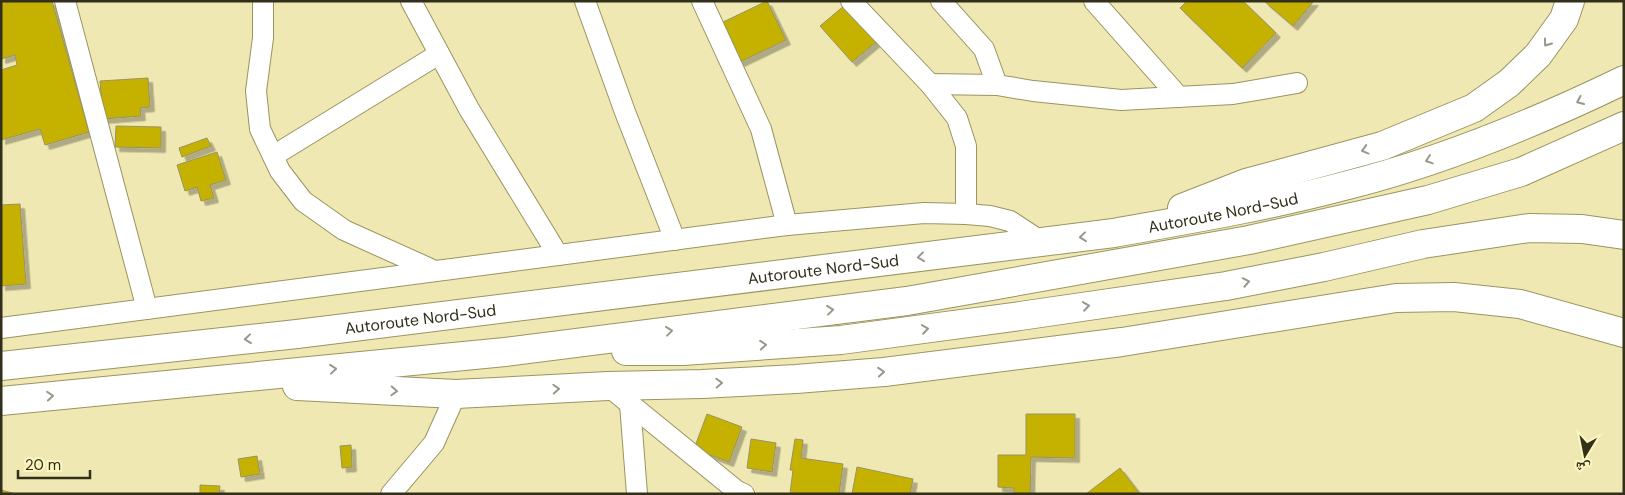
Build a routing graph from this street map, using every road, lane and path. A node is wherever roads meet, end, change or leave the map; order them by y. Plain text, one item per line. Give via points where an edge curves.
1 (65, 1) edge
2 (263, 1) edge
3 (411, 1) edge
4 (585, 1) edge
5 (702, 1) edge
6 (851, 1) edge
7 (941, 1) edge
8 (1094, 1) edge
9 (1570, 1) edge
10 (439, 54) junction
11 (1624, 80) edge
12 (1298, 83) dead end
13 (930, 84) junction
14 (997, 85) junction
15 (1179, 97) junction
16 (1624, 126) edge
17 (273, 156) junction
18 (966, 214) junction
19 (787, 225) junction
20 (1114, 233) junction
21 (1624, 235) edge
22 (675, 240) junction
23 (1042, 242) junction
24 (558, 255) junction
25 (435, 272) junction
26 (147, 309) junction
27 (1, 328) edge
28 (1621, 334) edge
29 (504, 352) junction
30 (1, 366) edge
31 (206, 382) junction
32 (608, 386) junction
33 (456, 394) junction
34 (1, 401) edge
35 (630, 404) junction
36 (391, 494) edge
37 (637, 494) edge
38 (744, 494) edge

1 - 26 street
2 - 17 street via 263,38 256,91 260,129
3 - 10 street
4 - 22 street
5 - 19 street via 761,129
6 - 13 street
7 - 14 street via 984,49
8 - 15 street
9 -> 20 highway via 1564,19 1538,54 1508,83 1474,108 1382,146 1246,183
10 - 17 street
10 - 24 street
11 -> 20 highway, Autoroute Nord-Sud via 1524,126 1400,170 1235,211
12 - 15 street via 1233,94
13 - 14 street
13 - 18 street via 957,118 966,146
14 - 15 street via 1121,100
29 -> 16 highway, Autoroute Nord-Sud via 907,301 1249,240 1428,200 1512,175
17 - 25 street via 303,201 344,230
18 - 19 street via 924,213
18 - 23 street via 1010,221
19 - 22 street
20 -> 23 highway, Autoroute Nord-Sud
29 -> 21 highway via 683,351 842,340 1226,286 1473,235 1529,228 1582,229
22 - 24 street
23 -> 30 highway, Autoroute Nord-Sud via 297,334
24 - 25 street
25 - 26 street
26 - 27 street
32 -> 28 highway via 777,380 884,372 1122,342 1396,298 1454,297 1520,304
31 -> 29 highway, Autoroute Nord-Sud
31 -> 33 highway
34 -> 31 highway, Autoroute Nord-Sud
33 -> 32 highway
32 - 35 street
33 - 36 street via 434,443
35 - 37 street
35 - 38 street

